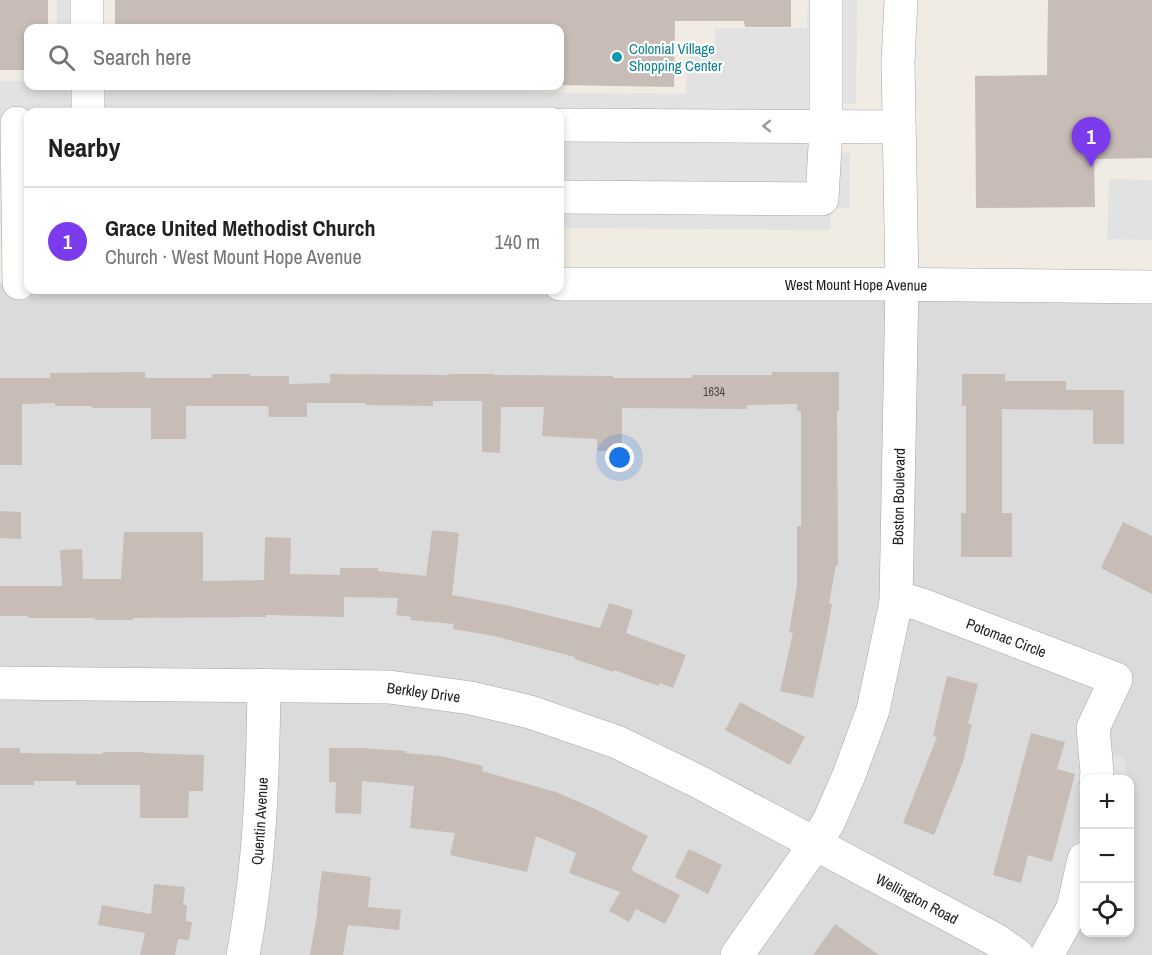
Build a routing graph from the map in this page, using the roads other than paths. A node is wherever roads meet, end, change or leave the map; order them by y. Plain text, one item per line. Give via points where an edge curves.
1 (87, 0) edge
2 (826, 0) edge
3 (902, 0) edge
4 (87, 24) edge
5 (88, 90) edge
6 (88, 108) edge
7 (15, 123) edge
8 (564, 125) edge
9 (826, 127) junction
10 (899, 127) junction
11 (23, 193) edge
12 (564, 197) edge
13 (16, 283) edge
14 (564, 284) edge
15 (902, 284) junction
16 (1152, 287) edge
17 (896, 602) junction
18 (0, 683) edge
19 (264, 685) junction
20 (1097, 775) edge
21 (816, 843) junction
22 (1080, 877) edge
23 (243, 955) edge
24 (737, 955) edge
25 (1017, 955) edge
26 (1047, 955) edge

1 - 4 street
2 - 9 street
3 - 10 street, Boston Boulevard
5 - 6 street
7 - 11 street
9 -> 8 street
9 - 10 street
9 - 12 street via 822,199
10 - 15 street, Boston Boulevard
11 - 13 street
14 - 15 street, West Mount Hope Avenue
15 - 16 street, West Mount Hope Avenue
15 - 17 street, Boston Boulevard
17 - 20 street, Potomac Circle via 922,605 1116,679 1094,728
17 - 21 street, Boston Boulevard via 873,710 849,775
18 - 19 street, Berkley Drive
19 - 21 street, Berkley Drive via 389,687 471,698 530,712 616,741
19 - 23 street, Quentin Avenue via 262,788
21 - 24 street, Boston Boulevard
21 - 25 street, Wellington Road
22 - 26 street via 1073,908

